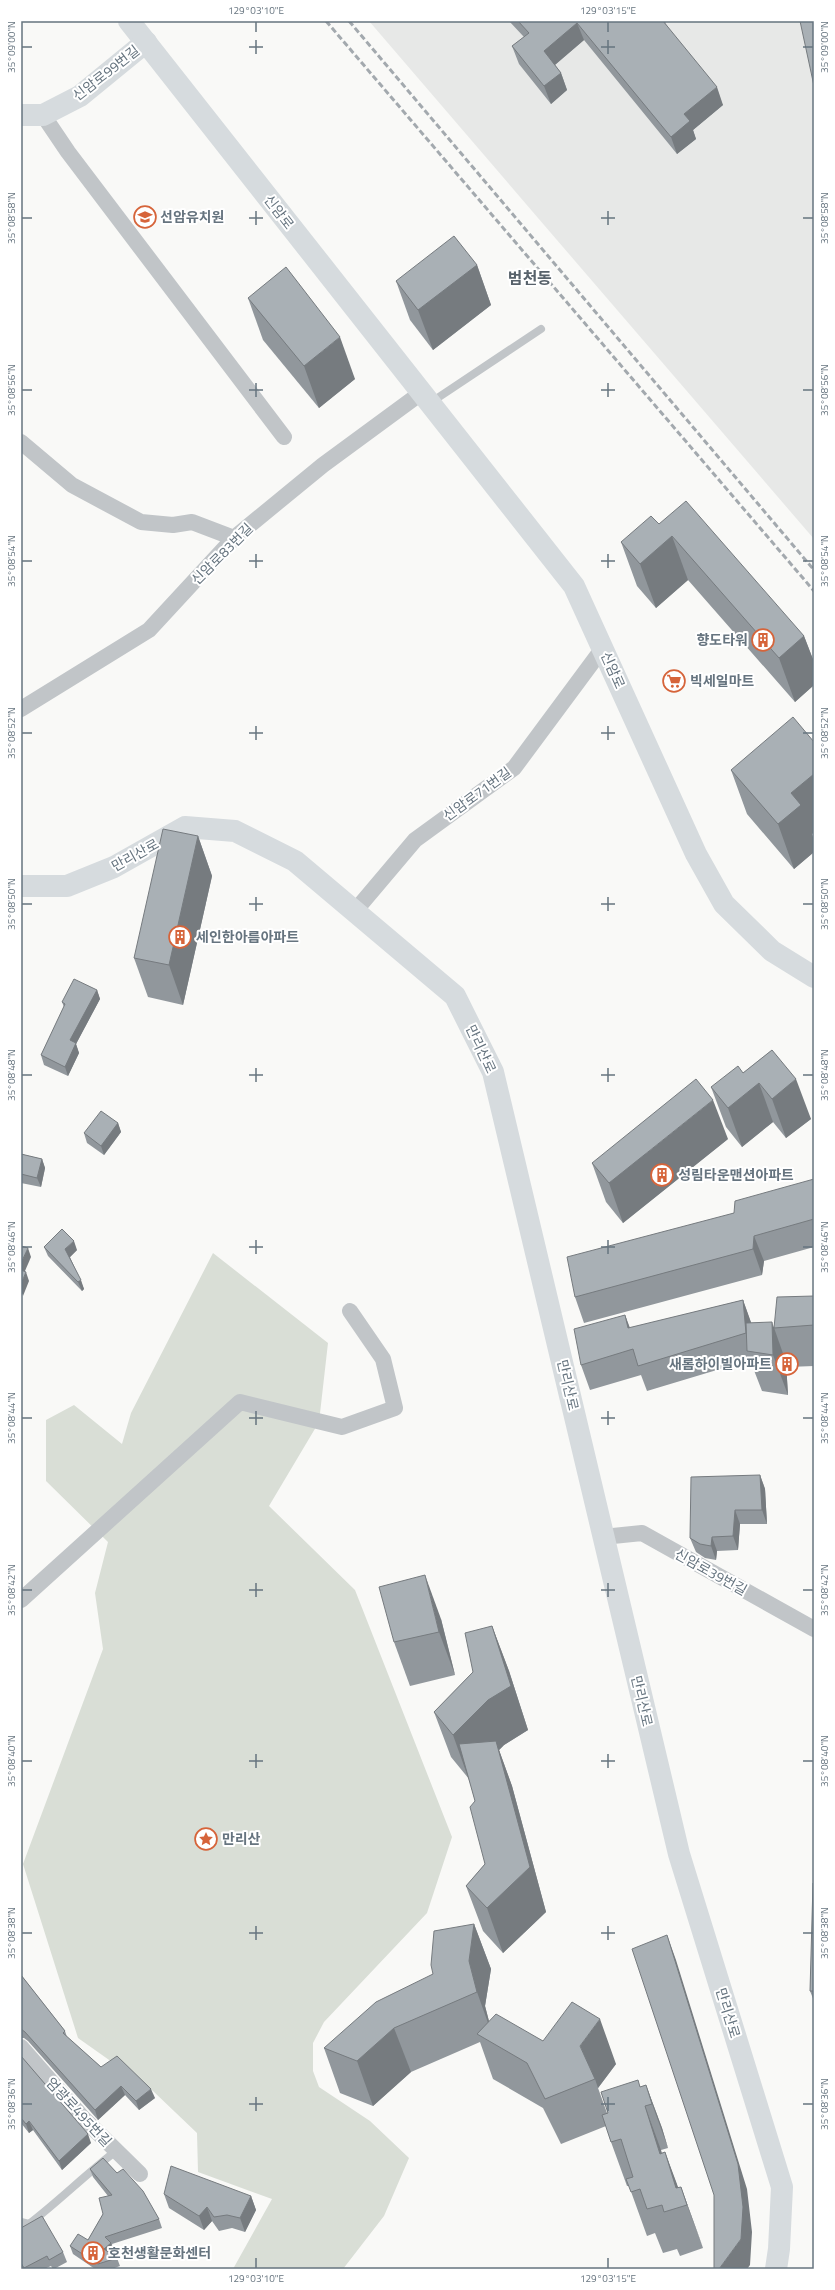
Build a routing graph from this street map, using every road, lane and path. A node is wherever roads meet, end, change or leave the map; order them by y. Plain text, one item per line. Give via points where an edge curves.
1 (129, 21) edge
2 (146, 42) junction
3 (21, 115) edge
4 (43, 115) junction
5 (541, 329) dead end
6 (425, 398) junction
7 (284, 437) dead end
8 (21, 442) edge
9 (234, 538) junction
10 (603, 648) junction
11 (21, 710) edge
12 (21, 886) edge
13 (355, 911) junction
14 (772, 951) junction
15 (814, 964) edge
16 (814, 977) edge
17 (350, 1310) dead end
18 (604, 1537) junction
19 (21, 1600) edge
20 (814, 1629) edge
21 (21, 2047) edge
22 (116, 2151) junction
23 (140, 2174) dead end
24 (21, 2222) edge
25 (774, 2268) edge

1 - 2 street, 신암로
2 - 4 street, 신암로99번길 via 80,96
2 - 6 street, 신암로
3 - 4 street, 신암로99번길
4 - 7 street via 68,152
5 - 6 lane
6 - 9 street, 신암로83번길 via 323,465
6 - 10 street, 신암로 via 574,586
8 - 9 street via 72,485 141,522 173,525 192,522
9 - 11 street, 신암로83번길 via 149,630
10 - 13 street, 신암로71번길 via 514,768 415,840
10 - 14 street, 신암로 via 696,854 724,904
12 - 13 street, 만리산로 via 67,886 114,867 185,827 235,831 295,861
13 - 18 street, 만리산로 via 455,996 494,1072
14 - 15 street
14 - 16 street
17 - 19 street via 384,1359 395,1408 342,1427 240,1402
18 - 20 street, 신암로39번길 via 642,1533
18 - 25 street, 만리산로 via 678,1854 782,2187
21 - 22 street, 엄광로495번길 via 83,2118
22 - 23 street, 엄광로495번길
22 - 24 lane via 53,2206 28,2224

